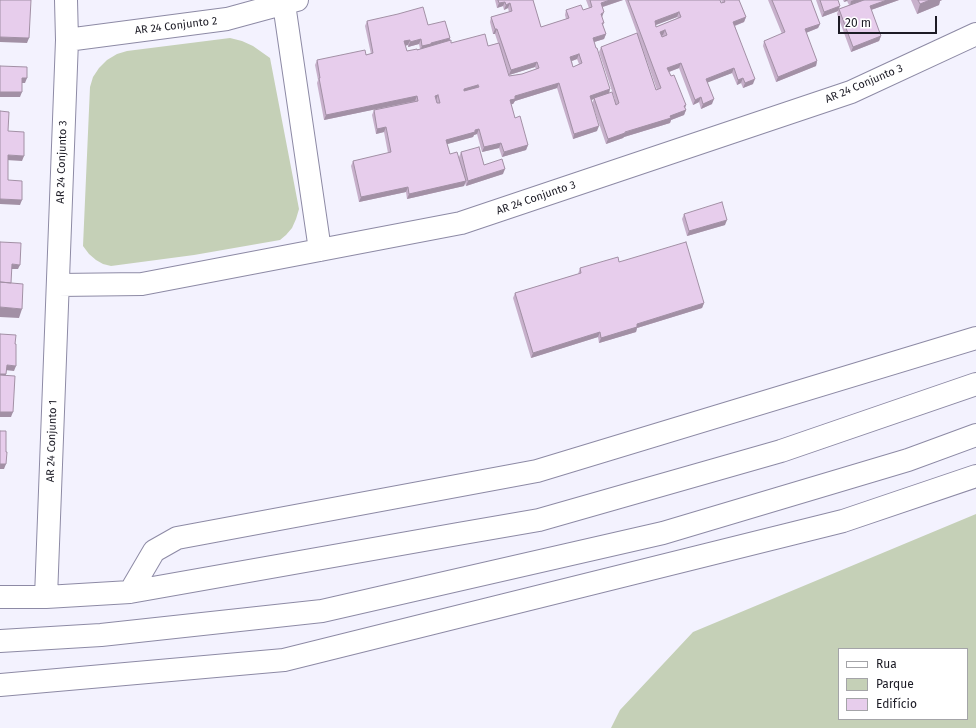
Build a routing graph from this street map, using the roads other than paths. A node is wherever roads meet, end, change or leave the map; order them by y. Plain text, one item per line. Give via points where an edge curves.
1 (66, 0) edge
2 (291, 2) edge
3 (976, 34) edge
4 (67, 40) junction
5 (320, 250) junction
6 (58, 285) junction
7 (976, 338) edge
8 (976, 384) edge
9 (976, 435) edge
10 (976, 476) edge
11 (130, 592) junction
12 (0, 597) edge
13 (46, 597) junction
14 (0, 641) edge
15 (0, 685) edge

1 - 4 street, AR 24 Conjunto 3
2 - 4 street, AR 24 Conjunto 2 via 227,19
2 - 5 street
3 - 5 street, AR 24 Conjunto 3 via 851,92 462,223
4 - 6 street, AR 24 Conjunto 3
5 - 6 street, AR 24 Conjunto 3 via 142,284
6 - 13 street, AR 24 Conjunto 1
7 - 11 street via 537,471 177,538 154,551
8 - 11 street via 781,451 545,519
9 - 14 street via 908,460 663,533 322,611 101,635
10 - 15 street via 843,521 284,660
11 - 13 street
12 - 13 street

